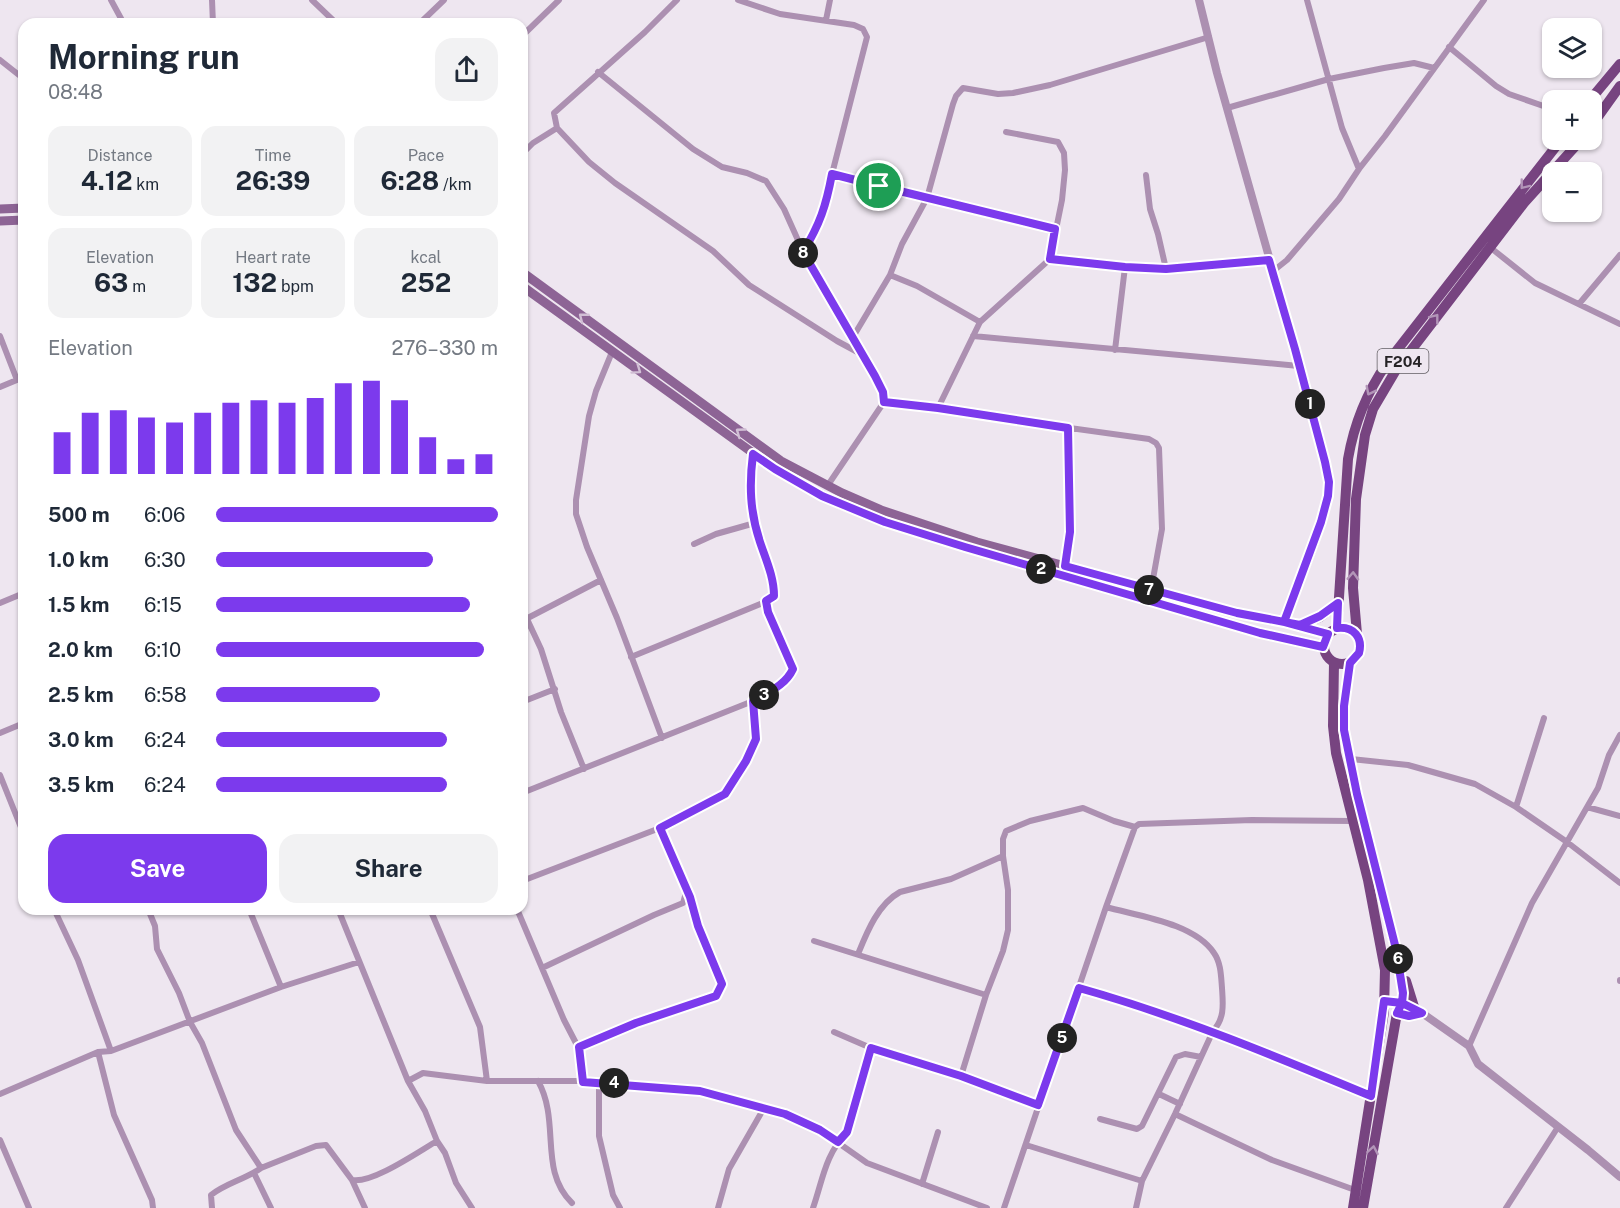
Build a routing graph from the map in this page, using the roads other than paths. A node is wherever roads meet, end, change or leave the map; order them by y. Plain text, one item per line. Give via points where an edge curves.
1 (111, 0) edge
2 (212, 0) edge
3 (444, 0) edge
4 (559, 0) edge
5 (738, 0) edge
6 (830, 0) edge
7 (1199, 0) edge
8 (1307, 0) edge
9 (1484, 0) edge
10 (676, 1) edge
11 (317, 2) edge
12 (121, 18) edge
13 (213, 18) edge
14 (332, 18) edge
15 (425, 18) edge
16 (826, 20) junction
17 (528, 30) edge
18 (1209, 37) junction
19 (1449, 47) junction
20 (0, 60) edge
21 (1620, 64) edge
22 (7, 66) junction
23 (1434, 68) junction
24 (0, 72) edge
25 (598, 72) junction
26 (18, 74) edge
27 (1329, 79) junction
28 (1620, 86) edge
29 (1598, 90) edge
30 (1542, 106) edge
31 (1227, 108) junction
32 (1602, 110) edge
33 (557, 128) junction
34 (1006, 132) dead end
35 (528, 148) edge
36 (1553, 150) edge
37 (1572, 150) edge
38 (1359, 169) junction
39 (832, 174) junction
40 (1146, 175) dead end
41 (927, 198) junction
42 (18, 208) edge
43 (0, 209) edge
44 (18, 220) edge
45 (0, 221) edge
46 (1055, 229) junction
47 (1491, 248) junction
48 (803, 252) junction
49 (1620, 255) edge
50 (1050, 259) junction
51 (1269, 260) junction
52 (1125, 267) junction
53 (1166, 269) junction
54 (1272, 272) junction
55 (890, 275) junction
56 (528, 276) edge
57 (528, 290) edge
58 (1580, 304) junction
59 (980, 322) junction
60 (1620, 324) edge
61 (0, 336) edge
62 (973, 336) junction
63 (853, 337) junction
64 (1115, 350) junction
65 (612, 352) junction
66 (863, 355) junction
67 (1299, 366) junction
68 (18, 372) edge
69 (18, 379) edge
70 (0, 387) edge
71 (884, 402) junction
72 (938, 408) junction
73 (1068, 428) junction
74 (753, 454) junction
75 (828, 485) junction
76 (755, 523) junction
77 (694, 544) dead end
78 (1065, 566) junction
79 (602, 580) junction
80 (1151, 590) junction
81 (18, 596) edge
82 (766, 601) junction
83 (0, 603) edge
84 (1338, 603) junction
85 (528, 618) edge
86 (1284, 622) junction
87 (528, 625) edge
88 (1300, 625) junction
89 (1333, 631) junction
90 (1357, 634) junction
91 (1323, 647) junction
92 (631, 657) junction
93 (1334, 662) junction
94 (1350, 663) junction
95 (555, 689) junction
96 (528, 700) edge
97 (753, 701) junction
98 (1544, 718) dead end
99 (18, 726) edge
100 (0, 733) edge
101 (1620, 735) edge
102 (662, 738) junction
103 (1351, 759) junction
104 (584, 769) junction
105 (0, 775) edge
106 (1354, 776) junction
107 (1342, 780) junction
108 (528, 791) edge
109 (1516, 807) junction
110 (1587, 807) junction
111 (18, 816) edge
112 (1620, 816) edge
113 (1352, 821) junction
114 (1135, 827) junction
115 (660, 828) junction
116 (1567, 842) junction
117 (1003, 856) junction
118 (528, 879) edge
119 (1620, 883) edge
120 (687, 889) junction
121 (1106, 907) junction
122 (57, 915) edge
123 (150, 915) edge
124 (251, 915) edge
125 (340, 915) edge
126 (433, 915) edge
127 (520, 915) edge
128 (813, 941) dead end
129 (858, 954) junction
130 (1397, 955) junction
131 (359, 962) junction
132 (542, 968) junction
133 (280, 987) junction
134 (1079, 988) junction
135 (986, 995) junction
136 (1384, 1001) junction
137 (1400, 1008) junction
138 (1418, 1011) junction
139 (190, 1022) junction
140 (1213, 1031) junction
141 (834, 1032) dead end
142 (1469, 1046) junction
143 (579, 1047) junction
144 (871, 1048) junction
145 (111, 1051) junction
146 (99, 1052) junction
147 (1201, 1057) junction
148 (961, 1076) junction
149 (408, 1081) junction
150 (487, 1081) junction
151 (538, 1081) junction
152 (583, 1082) junction
153 (599, 1082) junction
154 (0, 1094) edge
155 (1159, 1094) junction
156 (1371, 1096) junction
157 (1180, 1104) junction
158 (1038, 1105) junction
159 (764, 1108) junction
160 (1175, 1114) junction
161 (1100, 1119) dead end
162 (1558, 1126) junction
163 (938, 1132) dead end
164 (0, 1140) edge
165 (436, 1141) junction
166 (838, 1142) junction
167 (1026, 1145) junction
168 (261, 1168) junction
169 (254, 1173) junction
170 (1620, 1177) edge
171 (352, 1180) junction
172 (1142, 1181) junction
173 (922, 1184) junction
174 (1355, 1190) junction
175 (572, 1203) dead end
176 (29, 1208) edge
177 (153, 1208) edge
178 (212, 1208) edge
179 (271, 1208) edge
180 (365, 1208) edge
181 (472, 1208) edge
182 (620, 1208) edge
183 (718, 1208) edge
184 (813, 1208) edge
185 (987, 1208) edge
186 (1004, 1208) edge
187 (1136, 1208) edge
188 (1353, 1208) edge
189 (1363, 1208) edge
190 (1506, 1208) edge

1 - 12 street
2 - 13 street
3 - 15 street
4 - 17 street
5 - 16 street via 780,14
6 - 16 street
7 - 18 street
8 - 27 street
9 - 19 street
10 - 25 street
11 - 14 street
16 - 39 street via 863,29 867,37
18 - 31 street
18 - 41 street via 1013,93 961,89 953,104
19 - 23 street
19 - 30 street via 1496,86
20 - 22 street
21 - 29 main road
22 - 24 street
22 - 26 street
23 - 27 street via 1403,64
23 - 38 street
25 - 33 street via 554,113
25 - 48 street via 693,149 722,167 766,182 784,209
27 - 31 street
27 - 38 street via 1342,128
28 - 32 main road
31 - 51 street
33 - 35 street
33 - 66 street via 589,162 713,251 749,285
34 - 46 street via 1058,142 1064,153 1062,200
36 -> 84 main road, F204 via 1387,363 1370,391 1352,435 1348,459
37 - 47 main road, F204 via 1524,203
38 - 54 street via 1339,200
39 - 41 street
39 - 48 street via 826,207
40 - 53 street via 1150,209
41 - 46 street
41 - 55 street
42 - 43 main road
44 - 45 main road
46 - 50 street
47 - 58 street via 1535,283
90 -> 47 main road, F204 via 1353,588 1356,499 1365,435 1373,409 1396,370
48 - 63 street
49 - 58 street
50 - 52 street
50 - 59 street
51 - 53 street
51 - 54 street
52 - 53 street
52 - 64 street
54 - 67 street
55 - 59 street
55 - 63 street
75 -> 56 main road via 781,461
57 - 65 main road
58 - 60 street
59 - 62 street
61 - 68 street
62 - 64 street
62 - 72 street
63 - 66 street
64 - 67 street
65 -> 74 main road
65 - 79 street via 589,416 576,500 576,514
66 - 71 street via 883,392
67 - 86 street via 1329,482 1321,522
69 - 70 street
71 - 72 street
71 - 75 street
72 - 73 street
73 - 78 street via 1070,532
73 - 80 street via 1156,443 1163,508
74 - 76 street via 750,496
74 - 91 main road via 822,496 885,522 1260,633
75 - 78 main road via 881,510
76 - 77 street
76 - 82 street via 774,586 774,596
78 - 80 main road
79 - 85 street
79 - 92 street
80 - 86 main road
81 - 83 street
82 - 92 street
82 - 97 street via 793,669 783,683
84 - 88 main road
84 - 89 main road, F204
86 - 88 main road
87 - 95 street
88 - 89 main road
89 - 90 main road via 1348,628
89 - 91 main road, F204
90 - 94 main road, F204 via 1359,653
91 - 93 main road
92 - 102 street
93 - 94 main road
93 - 107 main road via 1333,726
94 - 103 main road, F204 via 1344,717
95 - 96 street
95 - 104 street
97 - 102 street
97 - 115 street via 756,739 725,794
98 - 109 street
99 - 100 street
101 - 110 street
102 - 104 street
103 - 106 main road, F204
103 - 109 street via 1389,762 1452,776
104 - 108 street
105 - 111 street
106 - 107 main road
106 - 130 main road, F204
107 - 113 main road
109 - 116 street
110 - 112 street
110 - 116 street
113 - 114 street via 1252,820
113 - 136 main road via 1382,948
114 - 117 street via 1083,808 1073,809 1006,831
114 - 121 street
115 - 118 street
115 - 120 street
116 - 119 street
116 - 142 street via 1528,912
117 - 129 street via 951,879 893,896 868,929
117 - 135 street via 1008,930
120 - 132 street via 683,903
120 - 143 street via 722,984 720,991 716,996
121 - 134 street
121 - 140 street via 1182,928 1199,937 1214,953 1221,972 1224,1007 1220,1024
122 - 145 street via 78,960
123 - 139 street via 157,949
124 - 133 street
125 - 131 street
126 - 150 street via 480,1027
127 - 132 street
128 - 129 street
129 - 135 street
130 - 137 main road, F204 via 1403,993
130 - 138 main road
131 - 133 street
131 - 149 street
132 - 143 street
133 - 139 street
134 - 140 street
134 - 158 street
135 - 148 street
136 - 137 street
136 - 156 main road
137 - 138 main road via 1409,1016
189 -> 137 main road, F204
138 - 142 street
139 - 145 street
139 - 168 street via 236,1130
140 - 147 street
140 - 156 street
141 - 144 street
142 - 162 street via 1478,1064
143 - 152 street
144 - 148 street
144 - 166 street via 847,1132
145 - 146 street
146 - 154 street
146 - 177 street via 114,1115
147 - 155 street via 1176,1057
147 - 157 street
148 - 158 street
149 - 150 street via 423,1073
149 - 165 street
150 - 151 street
151 - 152 street
151 - 175 street via 551,1124 552,1164 562,1191
152 - 153 street
153 - 159 street via 700,1091
153 - 182 street via 599,1136 613,1195
155 - 157 street
155 - 161 street via 1137,1129
156 - 174 main road
157 - 160 street
158 - 167 street
159 - 166 street via 820,1130
159 - 183 street via 729,1169
160 - 172 street
160 - 174 street via 1272,1160
162 - 170 street
162 - 190 street
163 - 173 street
164 - 176 street
165 - 171 street via 391,1168 360,1182
165 - 181 street
166 - 173 street via 867,1163
166 - 184 street via 826,1161
167 - 172 street
167 - 186 street
168 - 169 street
168 - 171 street via 326,1145
169 - 178 street via 219,1188 211,1195
169 - 179 street
171 - 180 street
172 - 187 street
173 - 185 street
174 - 188 main road

